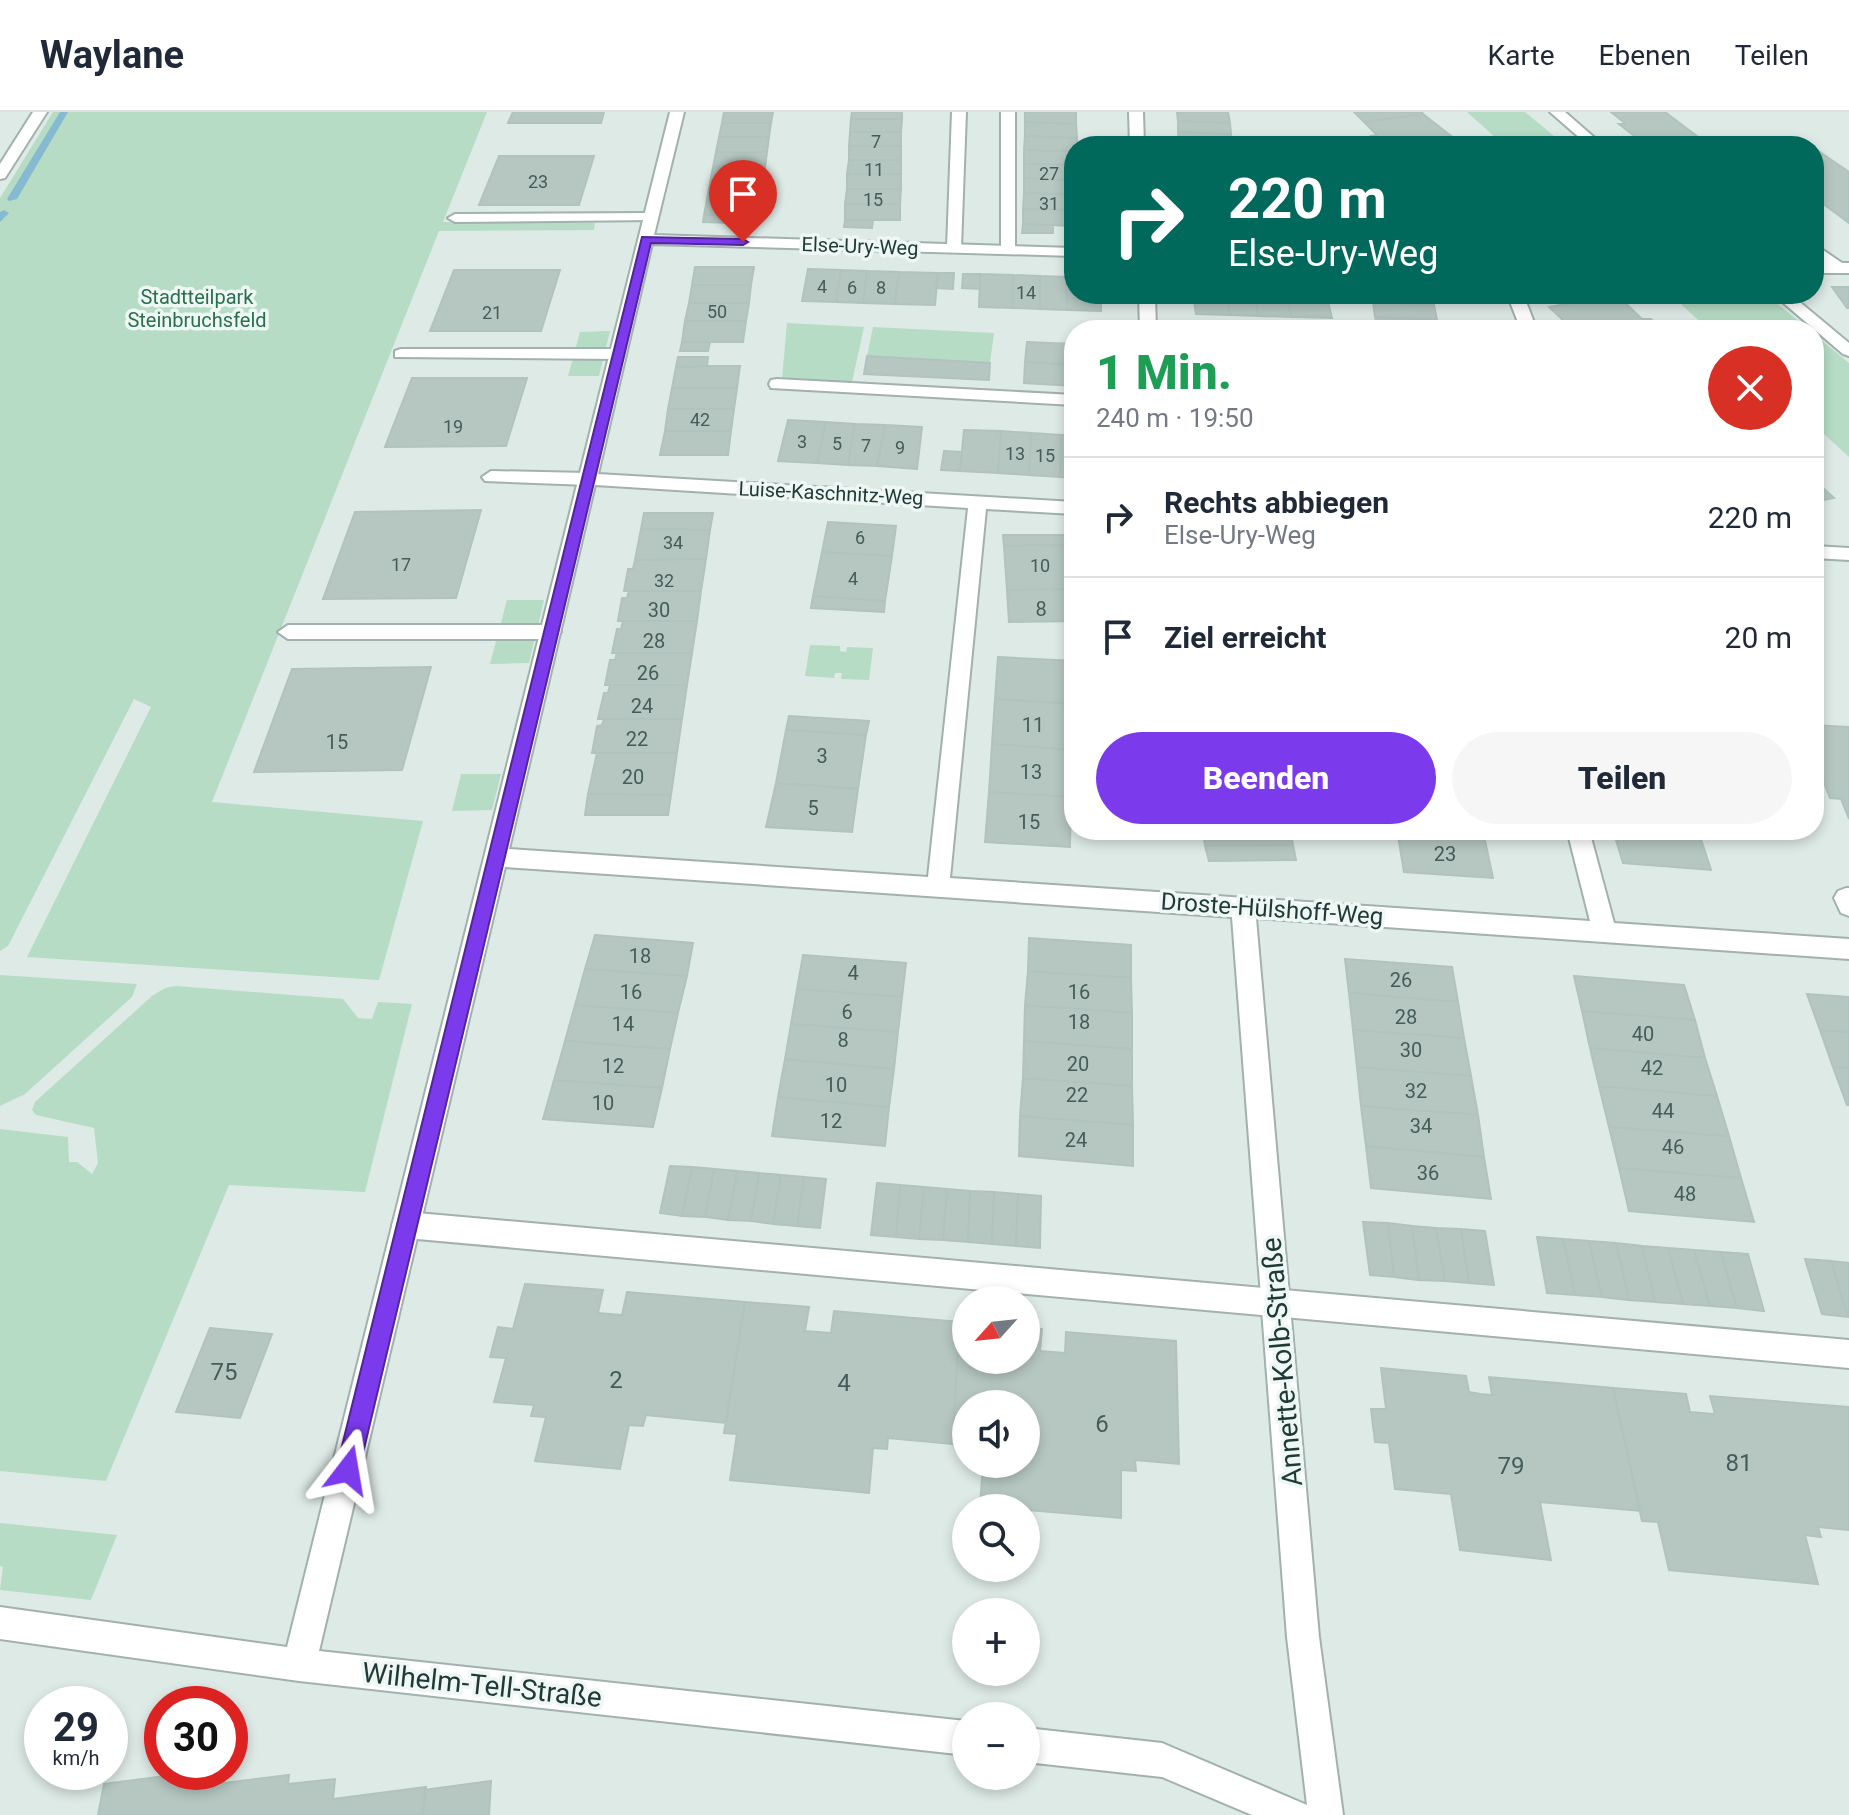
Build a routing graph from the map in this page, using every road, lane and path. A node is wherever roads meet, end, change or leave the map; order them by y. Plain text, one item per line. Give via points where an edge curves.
1 (40, 112) edge
2 (677, 112) edge
3 (959, 112) edge
4 (1008, 112) edge
5 (1136, 112) edge
6 (1557, 112) edge
7 (1137, 136) edge
8 (1585, 136) edge
9 (0, 175) edge
10 (652, 217) junction
11 (455, 218) dead end
12 (646, 239) junction
13 (954, 248) junction
14 (1008, 250) junction
15 (1064, 252) edge
16 (1824, 254) edge
17 (1824, 268) edge
18 (1845, 268) edge
19 (1793, 304) edge
20 (1812, 320) edge
21 (1824, 330) edge
22 (1849, 351) edge
23 (401, 354) dead end
24 (618, 354) junction
25 (777, 384) dead end
26 (1064, 399) edge
27 (491, 477) dead end
28 (588, 479) junction
29 (978, 502) junction
30 (1064, 507) edge
31 (1824, 553) edge
32 (1849, 554) edge
33 (288, 632) dead end
34 (551, 632) junction
35 (1581, 840) edge
36 (496, 857) junction
37 (938, 886) junction
38 (1849, 898) edge
39 (1849, 906) edge
40 (1243, 908) junction
41 (1605, 932) junction
42 (1849, 949) edge
43 (406, 1225) junction
44 (1278, 1303) junction
45 (1849, 1354) edge
46 (0, 1623) edge
47 (299, 1665) junction
48 (952, 1736) edge
49 (1040, 1747) edge
50 (1294, 1815) edge
51 (1326, 1815) edge

1 - 9 street
2 - 10 street
3 - 13 street
4 - 14 street
5 - 7 street
6 - 8 street
10 - 11 street
10 - 12 street
12 - 13 street, Else-Ury-Weg
12 - 24 street
13 - 14 street, Else-Ury-Weg
14 - 15 street, Else-Ury-Weg
16 - 18 street
17 - 18 street
19 - 20 street
21 - 22 street
23 - 24 street
24 - 28 street
25 - 26 street
27 - 28 street, Luise-Kaschnitz-Weg
28 - 29 street, Luise-Kaschnitz-Weg
28 - 34 street
29 - 30 street, Luise-Kaschnitz-Weg
29 - 37 street
31 - 32 street
33 - 34 street
34 - 36 street
35 - 41 street
36 - 37 street, Droste-Hülshoff-Weg
36 - 43 street
37 - 40 street, Droste-Hülshoff-Weg
38 - 39 street
40 - 41 street, Droste-Hülshoff-Weg
40 - 44 street, Annette-Kolb-Straße
41 - 42 street, Droste-Hülshoff-Weg
43 - 44 street
43 - 47 street
44 - 45 street
44 - 51 street, Annette-Kolb-Straße via 1303,1637
46 - 47 street, Wilhelm-Tell-Straße
47 - 48 street, Wilhelm-Tell-Straße
49 - 50 street via 1162,1760

